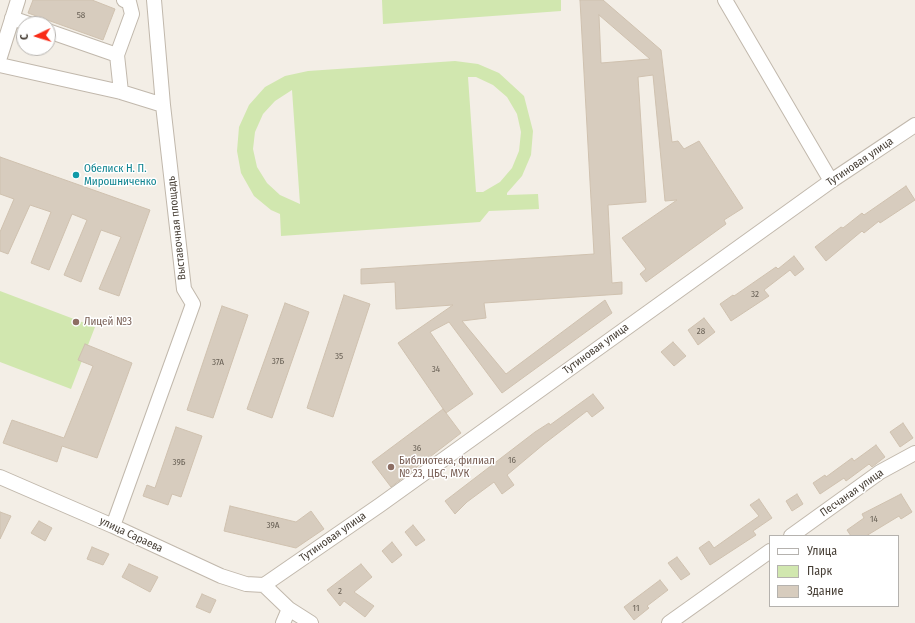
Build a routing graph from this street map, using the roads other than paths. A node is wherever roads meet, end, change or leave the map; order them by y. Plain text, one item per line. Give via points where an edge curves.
1 (18, 0) edge
2 (124, 0) edge
3 (154, 0) edge
4 (725, 0) edge
5 (12, 18) junction
6 (16, 19) edge
7 (56, 34) edge
8 (117, 55) junction
9 (0, 57) edge
10 (0, 65) edge
11 (121, 92) junction
12 (163, 105) junction
13 (915, 125) edge
14 (831, 181) junction
15 (915, 453) edge
16 (0, 477) edge
17 (113, 526) junction
18 (792, 535) edge
19 (769, 552) edge
20 (264, 585) junction
21 (289, 609) junction
22 (283, 623) edge
23 (311, 623) edge
24 (669, 623) edge

1 - 5 street
2 - 8 street via 129,2 132,14
3 - 12 street
4 - 14 street
5 - 6 street
5 - 9 street
7 - 8 street
8 - 11 street
10 - 11 street
11 - 12 street
12 - 17 street, Выставочная площадь via 184,289 193,304
13 - 14 street, Тутиновая улица
14 - 20 street, Тутиновая улица via 380,505
15 - 18 street, Песчаная улица via 880,472
16 - 17 street, улица Сараева
17 - 20 street, улица Сараева via 221,576 246,584
19 - 24 street
20 - 21 street
21 - 22 street
21 - 23 street

